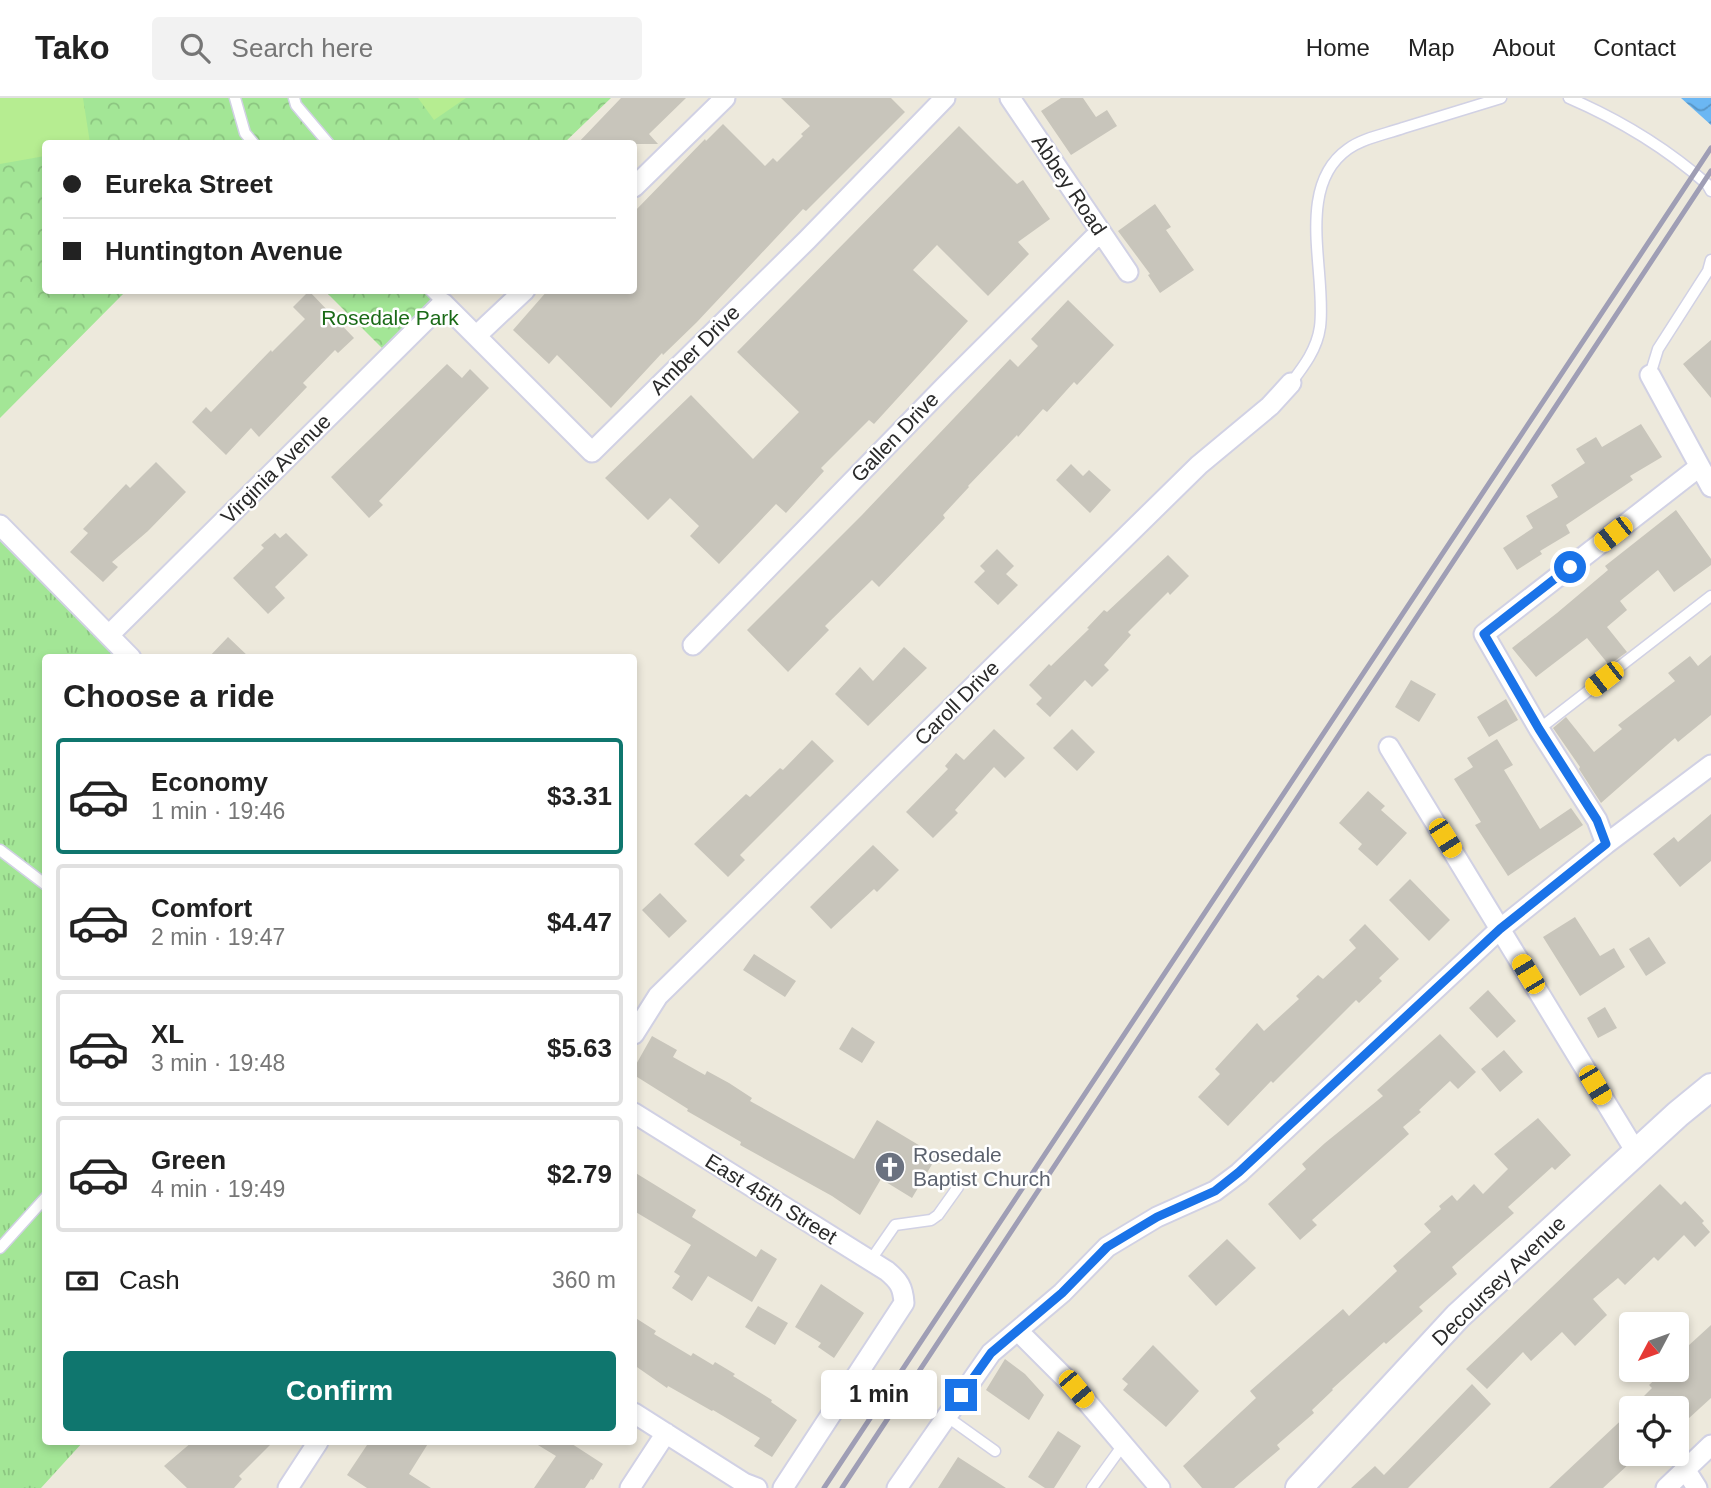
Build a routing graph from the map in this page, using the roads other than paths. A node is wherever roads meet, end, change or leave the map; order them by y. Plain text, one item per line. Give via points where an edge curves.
1 (235, 98) edge
2 (294, 98) edge
3 (725, 98) edge
4 (945, 98) edge
5 (1010, 98) edge
6 (1501, 98) edge
7 (1569, 98) edge
8 (250, 140) edge
9 (326, 140) edge
10 (637, 184) edge
11 (1709, 187) edge
12 (1100, 232) junction
13 (1711, 260) edge
14 (1128, 272) dead end
15 (521, 294) edge
16 (437, 297) edge
17 (476, 336) junction
18 (1650, 375) joint
19 (1292, 383) joint
20 (1699, 467) junction
21 (1711, 486) edge
22 (0, 525) edge
23 (1711, 596) edge
24 (108, 635) junction
25 (693, 645) dead end
26 (127, 654) edge
27 (1539, 729) junction
28 (1389, 747) dead end
29 (1711, 765) edge
30 (1606, 844) junction
31 (0, 850) edge
32 (42, 882) edge
33 (1500, 929) junction
34 (637, 1029) edge
35 (1711, 1087) edge
36 (637, 1115) edge
37 (1636, 1153) junction
38 (958, 1187) dead end
39 (42, 1202) edge
40 (0, 1248) edge
41 (870, 1261) junction
42 (1019, 1332) junction
43 (637, 1414) edge
44 (946, 1416) junction
45 (666, 1433) junction
46 (316, 1445) edge
47 (1123, 1445) junction
48 (1711, 1445) edge
49 (995, 1451) dead end
50 (1685, 1469) junction
51 (288, 1488) edge
52 (630, 1488) edge
53 (757, 1488) edge
54 (783, 1488) edge
55 (897, 1488) edge
56 (1092, 1488) edge
57 (1160, 1488) edge
58 (1299, 1488) edge
59 (1666, 1488) edge
60 (1697, 1488) edge

1 - 8 lane via 244,133
2 - 9 lane
3 - 10 street
4 - 17 street, Amber Drive via 592,452
5 - 12 street, Abbey Road
6 - 19 lane via 1357,144 1335,160 1314,223 1320,326 1316,345
7 - 11 lane via 1661,147
12 - 14 street, Abbey Road
12 - 25 street, Gallen Drive
13 - 18 lane via 1658,349
15 - 17 street
16 - 17 street, Amber Drive
16 - 24 street, Virginia Avenue
18 - 20 street
19 - 34 street, Caroll Drive via 1199,465 658,996
20 - 21 street
20 - 27 street via 1484,634
22 - 24 street
23 - 27 lane
24 - 26 street
27 - 30 street via 1597,820
28 - 33 street
29 - 30 street
30 - 33 street
31 - 32 lane
33 - 37 street
33 - 42 street via 1239,1172 1215,1191 1157,1217 1107,1247
35 - 37 main road, Decoursey Avenue
36 - 41 street, East 45th Street
37 - 58 main road, Decoursey Avenue via 1458,1316
38 - 41 lane via 931,1220 895,1225
39 - 40 lane
41 - 54 street, East 45th Street via 897,1280 904,1290 904,1303
42 - 44 street via 991,1353
42 - 47 street
43 - 45 street
44 - 49 lane
44 - 55 street
45 - 52 street
45 - 53 street
46 - 51 street
47 - 56 lane
47 - 57 street
48 - 50 street
50 - 59 street
50 - 60 street

